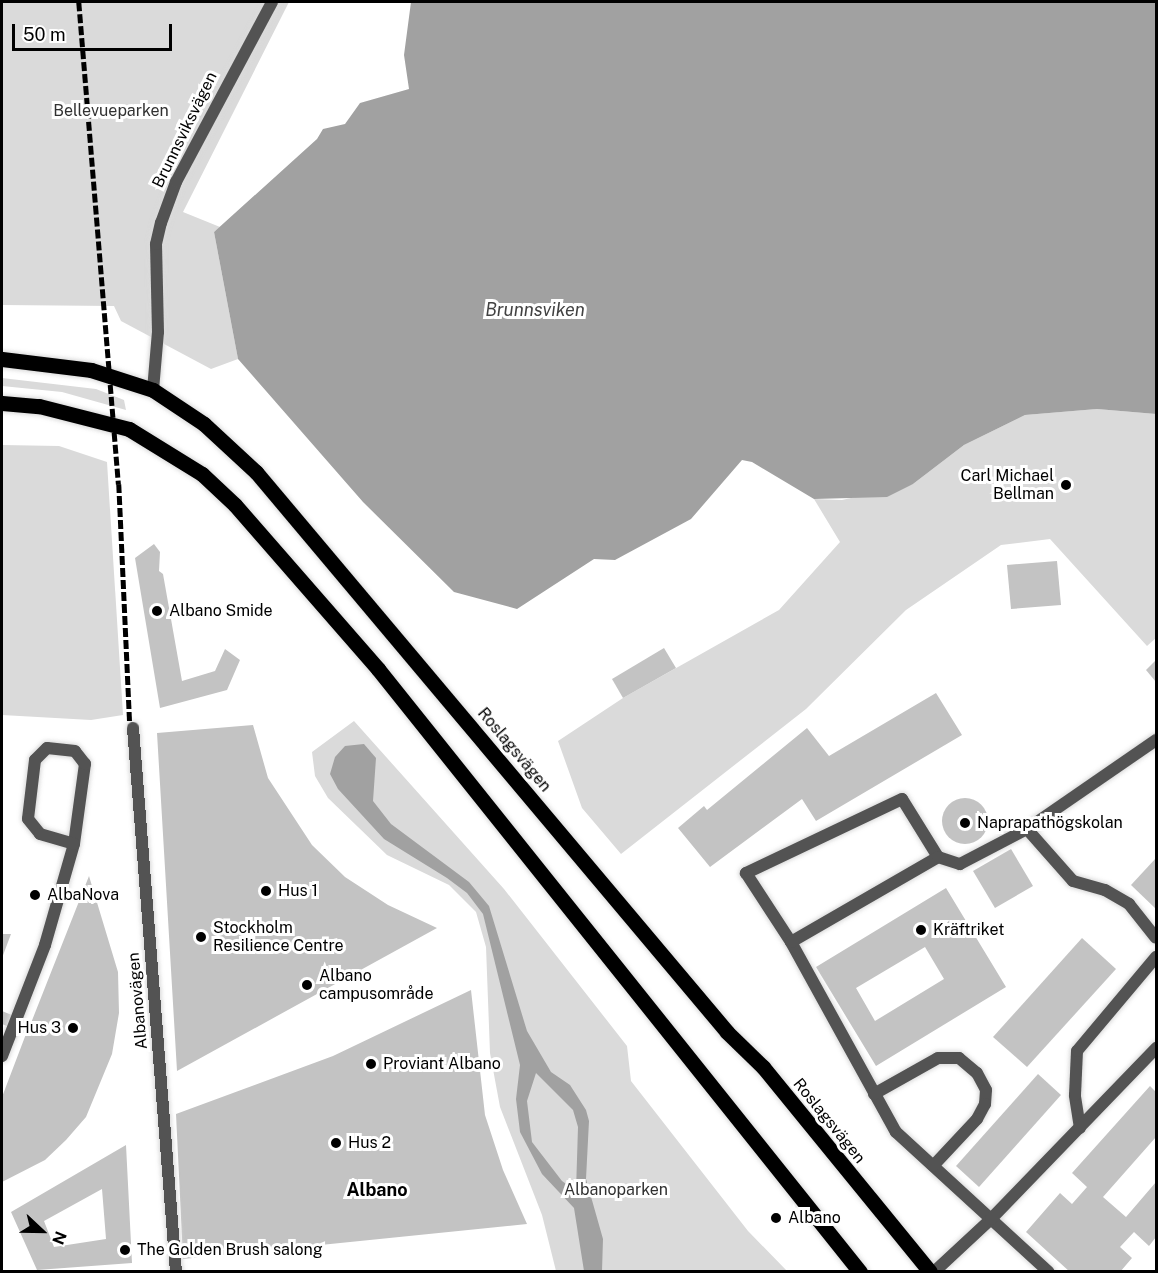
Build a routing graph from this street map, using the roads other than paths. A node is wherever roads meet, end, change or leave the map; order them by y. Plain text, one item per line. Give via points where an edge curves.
1 (272, 2) edge
2 (2, 359) edge
3 (153, 390) junction
4 (2, 403) edge
5 (133, 728) dead end
6 (1156, 740) edge
7 (1027, 829) junction
8 (74, 844) junction
9 (938, 857) junction
10 (1156, 938) edge
11 (791, 942) junction
12 (1156, 957) edge
13 (1156, 1048) edge
14 (2, 1056) edge
15 (874, 1094) junction
16 (1080, 1128) junction
17 (933, 1166) junction
18 (991, 1220) junction
19 (176, 1272) edge
20 (860, 1272) edge
21 (932, 1272) edge
22 (1048, 1272) edge

1 - 3 street, Brunnsviksvägen via 176,182 161,223 156,244 158,332
2 - 3 main road, Roslagsvägen via 91,370
3 - 21 main road, Roslagsvägen via 204,424 256,472 727,1032 764,1067
4 - 20 main road via 39,406 129,429 202,474 235,505 392,687
5 - 19 street, Albanovägen
6 - 7 street
7 - 9 street via 960,864
7 - 10 street via 1072,881 1105,890 1129,904
8 - 8 street via 85,764 75,751 47,748 35,760 28,819 40,834
8 - 14 street via 45,945
9 - 11 street
9 - 11 street via 902,799 746,873
11 - 15 street
12 - 16 street via 1077,1052 1075,1095
13 - 16 street
15 - 17 street via 896,1132
15 - 17 street via 938,1058 958,1058 977,1073 986,1090 985,1104 977,1119
16 - 18 street
17 - 18 street
18 - 21 street
18 - 22 street

